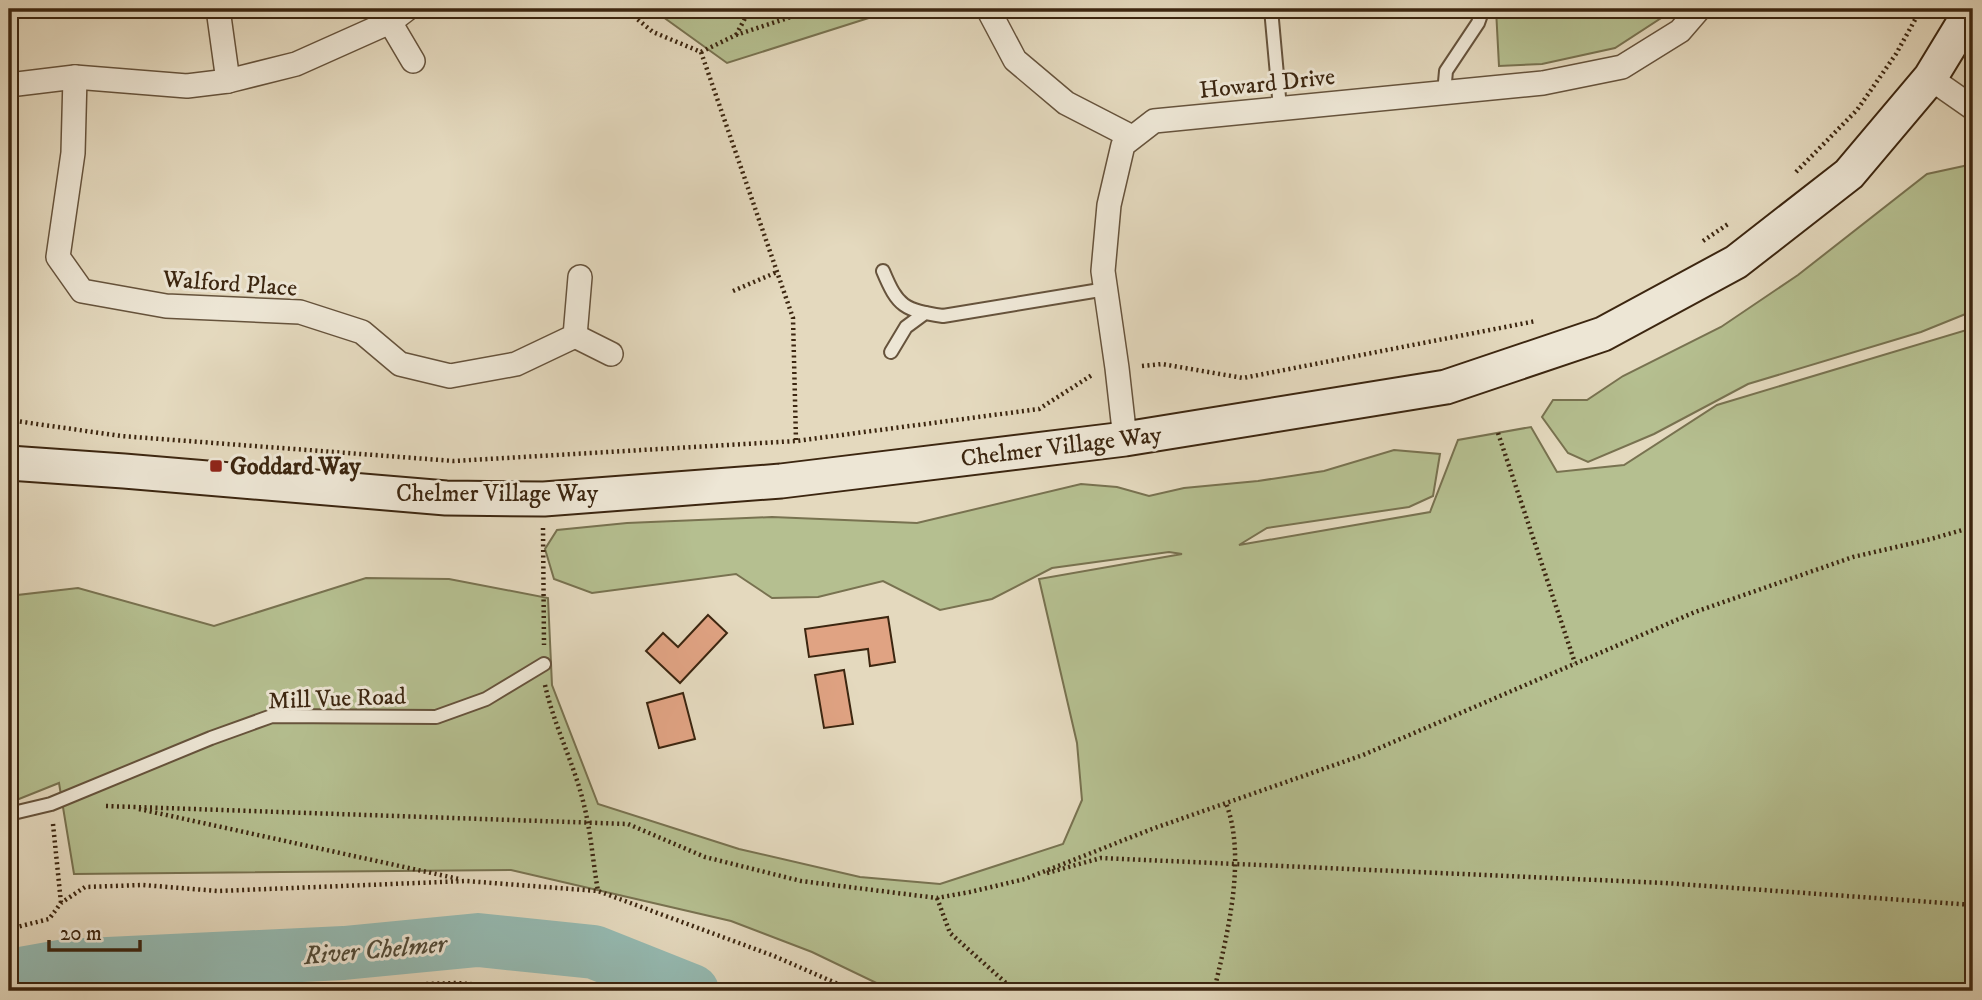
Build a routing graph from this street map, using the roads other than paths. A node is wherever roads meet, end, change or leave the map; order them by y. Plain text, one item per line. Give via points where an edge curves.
1 (218, 9) edge
2 (988, 9) edge
3 (1271, 9) edge
4 (1483, 9) edge
5 (1699, 9) edge
6 (1972, 9) edge
7 (398, 15) edge
8 (414, 61) dead end
9 (75, 78) junction
10 (1930, 78) junction
11 (229, 81) junction
12 (9, 85) edge
13 (1444, 93) junction
14 (1280, 108) junction
15 (1973, 108) edge
16 (1132, 137) junction
17 (883, 271) dead end
18 (580, 277) dead end
19 (1106, 289) junction
20 (925, 313) junction
21 (575, 336) junction
22 (891, 352) dead end
23 (611, 354) dead end
24 (1125, 439) junction
25 (9, 463) edge
26 (544, 664) road end
27 (9, 814) edge

1 - 11 street
2 - 16 street via 1015,60 1066,103
3 - 14 lane
4 - 13 lane via 1446,71
5 - 13 street, Howard Drive via 1680,31 1622,67 1542,83
6 - 10 street, Chelmer Village Way
7 - 8 street
7 - 11 street via 296,64
9 - 11 street via 187,86
9 - 12 street
9 - 21 street, Walford Place via 73,153 58,257 82,291 166,306 300,312 362,332 400,364 450,376 516,364
10 - 15 street
10 - 24 street, Chelmer Village Way via 1849,174 1736,262 1603,334 1446,387
13 - 14 street, Howard Drive
14 - 16 street, Howard Drive via 1154,121
16 - 19 street via 1123,145 1109,205 1103,271
17 - 20 lane via 893,296 902,305
18 - 21 street
19 - 20 lane via 943,316
19 - 24 street
20 - 22 lane via 906,327
21 - 23 street
24 - 25 street, Chelmer Village Way via 781,481 544,499 446,498
26 - 27 lane, Mill Vue Road via 486,699 436,717 272,716 51,804

